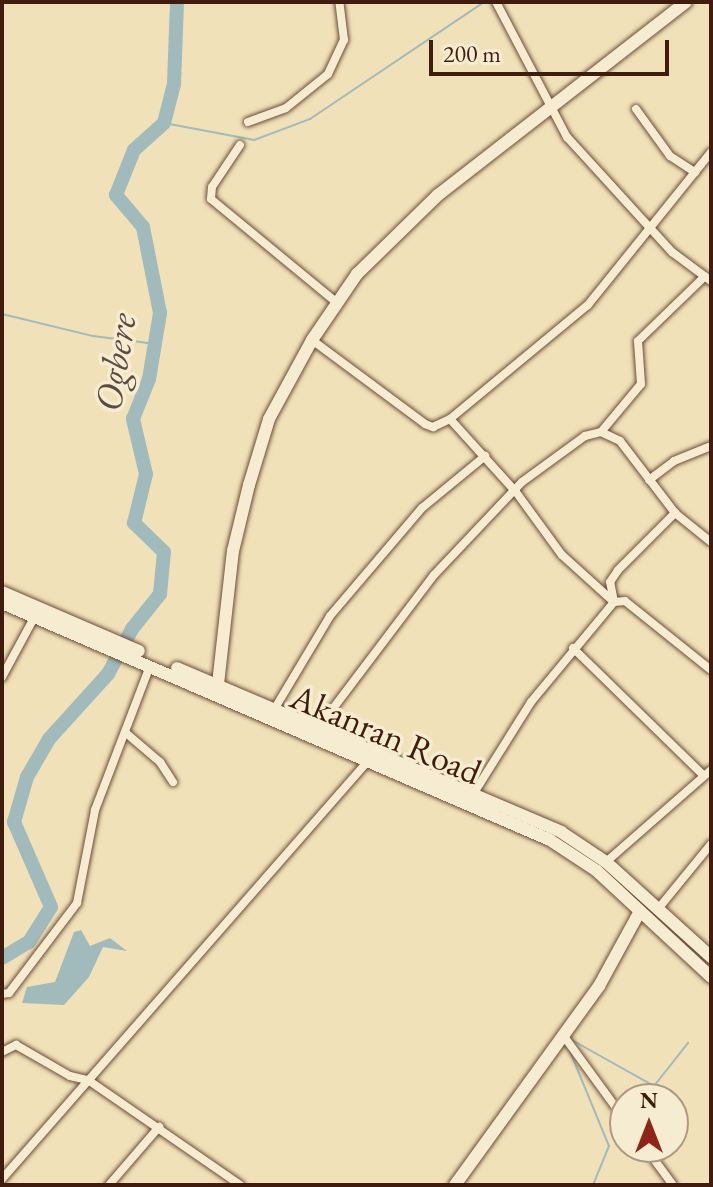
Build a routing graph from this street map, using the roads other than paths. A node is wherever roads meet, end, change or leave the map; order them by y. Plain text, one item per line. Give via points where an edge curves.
1 (339, 2) edge
2 (496, 2) edge
3 (686, 2) edge
4 (549, 108) junction
5 (636, 109) dead end
6 (248, 122) dead end
7 (240, 145) dead end
8 (711, 152) edge
9 (695, 172) junction
10 (652, 231) junction
11 (708, 278) edge
12 (337, 303) junction
13 (312, 340) junction
14 (450, 419) junction
15 (601, 432) junction
16 (711, 446) edge
17 (485, 456) junction
18 (649, 480) junction
19 (516, 492) junction
20 (675, 513) junction
21 (711, 542) edge
22 (2, 592) edge
23 (614, 602) junction
24 (2, 603) edge
25 (35, 616) junction
26 (110, 643) junction
27 (573, 648) junction
28 (126, 650) junction
29 (150, 666) junction
30 (711, 670) edge
31 (2, 677) edge
32 (218, 684) junction
33 (275, 708) junction
34 (319, 727) junction
35 (126, 733) junction
36 (369, 759) junction
37 (707, 773) edge
38 (173, 782) dead end
39 (474, 793) junction
40 (711, 844) edge
41 (701, 855) junction
42 (606, 862) junction
43 (711, 862) edge
44 (658, 909) junction
45 (640, 911) junction
46 (673, 931) junction
47 (711, 957) edge
48 (711, 977) edge
49 (2, 994) edge
50 (563, 1035) junction
51 (4, 1046) edge
52 (88, 1080) junction
53 (609, 1098) edge
54 (159, 1127) junction
55 (657, 1163) edge
56 (4, 1174) edge
57 (109, 1185) edge
58 (240, 1185) edge
59 (455, 1185) edge
60 (673, 1185) edge

1 - 6 street via 344,40 340,58 328,74 286,108
2 - 4 street
3 - 4 main road
4 - 10 street via 598,176
4 - 12 main road via 394,236
5 - 9 street via 670,156
7 - 12 street via 212,187 211,199
8 - 9 street
9 - 10 street
10 - 11 street
10 - 14 street via 588,305
11 - 15 street via 638,341 641,384
12 - 13 main road
13 - 14 street via 425,424 433,427
13 - 32 main road via 269,419 249,485 233,551
14 - 17 street
15 - 18 street via 620,441
15 - 19 street via 557,455
16 - 18 street via 674,461
17 - 19 street
17 - 33 street via 422,508 339,606
18 - 20 street
19 - 23 street via 562,555
19 - 34 street via 434,575
20 - 21 street
20 - 23 street via 618,570 610,582
22 - 26 main road, Akanran Road
23 - 27 street
23 - 30 street via 625,601
24 - 25 main road, Akanran Road
25 - 26 main road, Akanran Road
25 - 31 street
26 - 28 main road, Akanran Road
27 - 37 street
27 - 39 street via 531,702
28 - 29 main road, Akanran Road
28 - 32 main road, Akanran Road
29 - 35 street via 141,679
29 - 36 main road, Akanran Road
32 - 33 main road, Akanran Road
33 - 34 main road, Akanran Road
34 - 39 main road, Akanran Road
35 - 38 street via 160,762
35 - 49 street via 95,810 77,903 9,993
36 - 45 main road, Akanran Road via 550,840 597,871
36 - 52 street
37 - 42 street
39 - 42 main road, Akanran Road via 561,832
40 - 41 street
41 - 43 street
41 - 44 street
42 - 44 main road, Akanran Road
44 - 46 main road, Akanran Road
45 - 46 main road, Akanran Road
45 - 50 main road via 599,986
46 - 47 main road, Akanran Road
46 - 48 main road, Akanran Road
50 - 53 street
50 - 59 main road
51 - 52 street via 37,1053 70,1076
52 - 54 street
52 - 56 street
54 - 57 street
54 - 58 street
55 - 60 street

